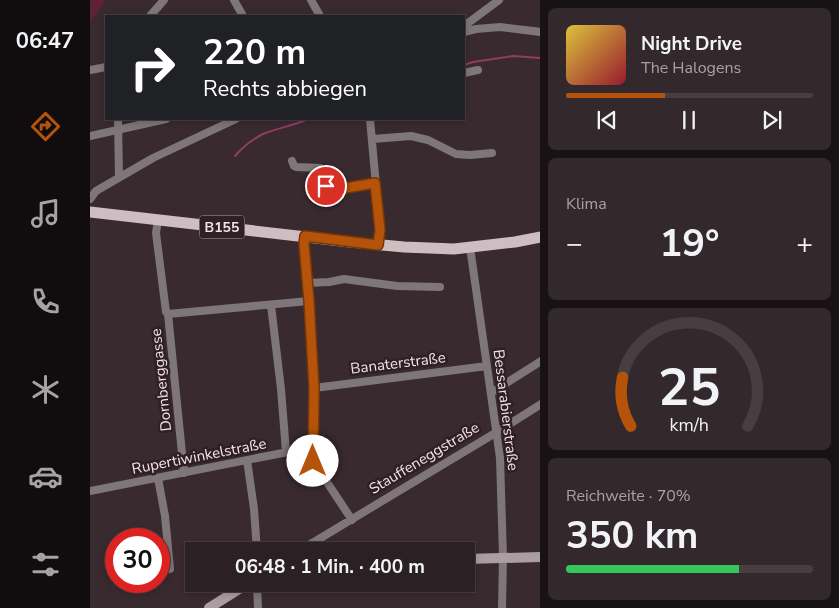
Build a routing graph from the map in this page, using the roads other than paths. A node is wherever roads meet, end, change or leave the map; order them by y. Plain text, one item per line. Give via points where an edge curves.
1 (164, 0) edge
2 (311, 0) edge
3 (499, 0) edge
4 (238, 1) edge
5 (151, 15) edge
6 (243, 15) edge
7 (317, 15) edge
8 (465, 25) edge
9 (465, 32) edge
10 (540, 32) edge
11 (105, 67) edge
12 (90, 70) edge
13 (478, 70) dead end
14 (465, 73) edge
15 (118, 120) edge
16 (162, 120) edge
17 (234, 120) edge
18 (370, 120) edge
19 (119, 130) junction
20 (90, 136) edge
21 (373, 140) junction
22 (492, 153) dead end
23 (292, 161) dead end
24 (119, 177) junction
25 (375, 181) junction
26 (90, 199) edge
27 (90, 212) edge
28 (158, 220) junction
29 (305, 236) junction
30 (540, 237) edge
31 (378, 245) junction
32 (470, 247) junction
33 (307, 283) junction
34 (440, 288) dead end
35 (309, 301) junction
36 (271, 305) junction
37 (168, 314) junction
38 (540, 361) edge
39 (487, 366) junction
40 (314, 388) junction
41 (491, 393) junction
42 (540, 404) edge
43 (497, 432) junction
44 (314, 447) junction
45 (286, 452) junction
46 (247, 460) junction
47 (184, 473) junction
48 (158, 478) junction
49 (90, 491) edge
50 (352, 520) junction
51 (167, 528) edge
52 (322, 538) junction
53 (256, 542) edge
54 (315, 542) edge
55 (319, 542) edge
56 (503, 557) junction
57 (540, 557) edge
58 (475, 559) edge
59 (234, 592) edge
60 (257, 592) edge
61 (209, 608) edge
62 (258, 608) edge
63 (502, 608) edge

1 - 5 street
2 - 7 street
3 - 8 street
4 - 6 street
9 - 10 street via 500,27
11 - 12 street
13 - 14 street
15 - 19 street
16 - 19 street
17 - 24 street
18 - 21 street
19 - 20 street
19 - 24 street
21 - 22 street via 411,136 428,140 456,154
21 - 25 street
23 - 25 street via 296,167 320,168 328,188 334,190
24 - 26 street via 96,191
25 - 31 street via 380,230
27 - 28 main road, B155
28 - 29 main road, B155
28 - 37 street, Dornberggasse via 156,233
29 - 31 main road, B155
29 - 33 street
30 - 32 main road, B155
31 - 32 main road, B155
32 - 39 street, Bessarabierstraße
33 - 34 street via 344,279
33 - 35 street
35 - 36 street, Dornberggasse
35 - 40 street
36 - 37 street, Dornberggasse
36 - 45 street
37 - 47 street, Dornberggasse
38 - 41 street
39 - 40 street, Banaterstraße
39 - 41 street, Bessarabierstraße
40 - 44 street
41 - 43 street, Bessarabierstraße
42 - 43 street, Stauffeneggstraße
43 - 50 street, Stauffeneggstraße
43 - 56 street, Bessarabierstraße
44 - 45 street, Rupertiwinkelstraße
44 - 50 street via 313,461
45 - 46 street, Rupertiwinkelstraße
46 - 47 street, Rupertiwinkelstraße
46 - 53 street
47 - 48 street, Rupertiwinkelstraße
48 - 49 street, Rupertiwinkelstraße
48 - 51 street
50 - 52 street, Stauffeneggstraße
52 - 54 street, Stauffeneggstraße
52 - 55 street
56 - 57 street
56 - 58 street
56 - 63 street, Bessarabierstraße
59 - 61 street
60 - 62 street

